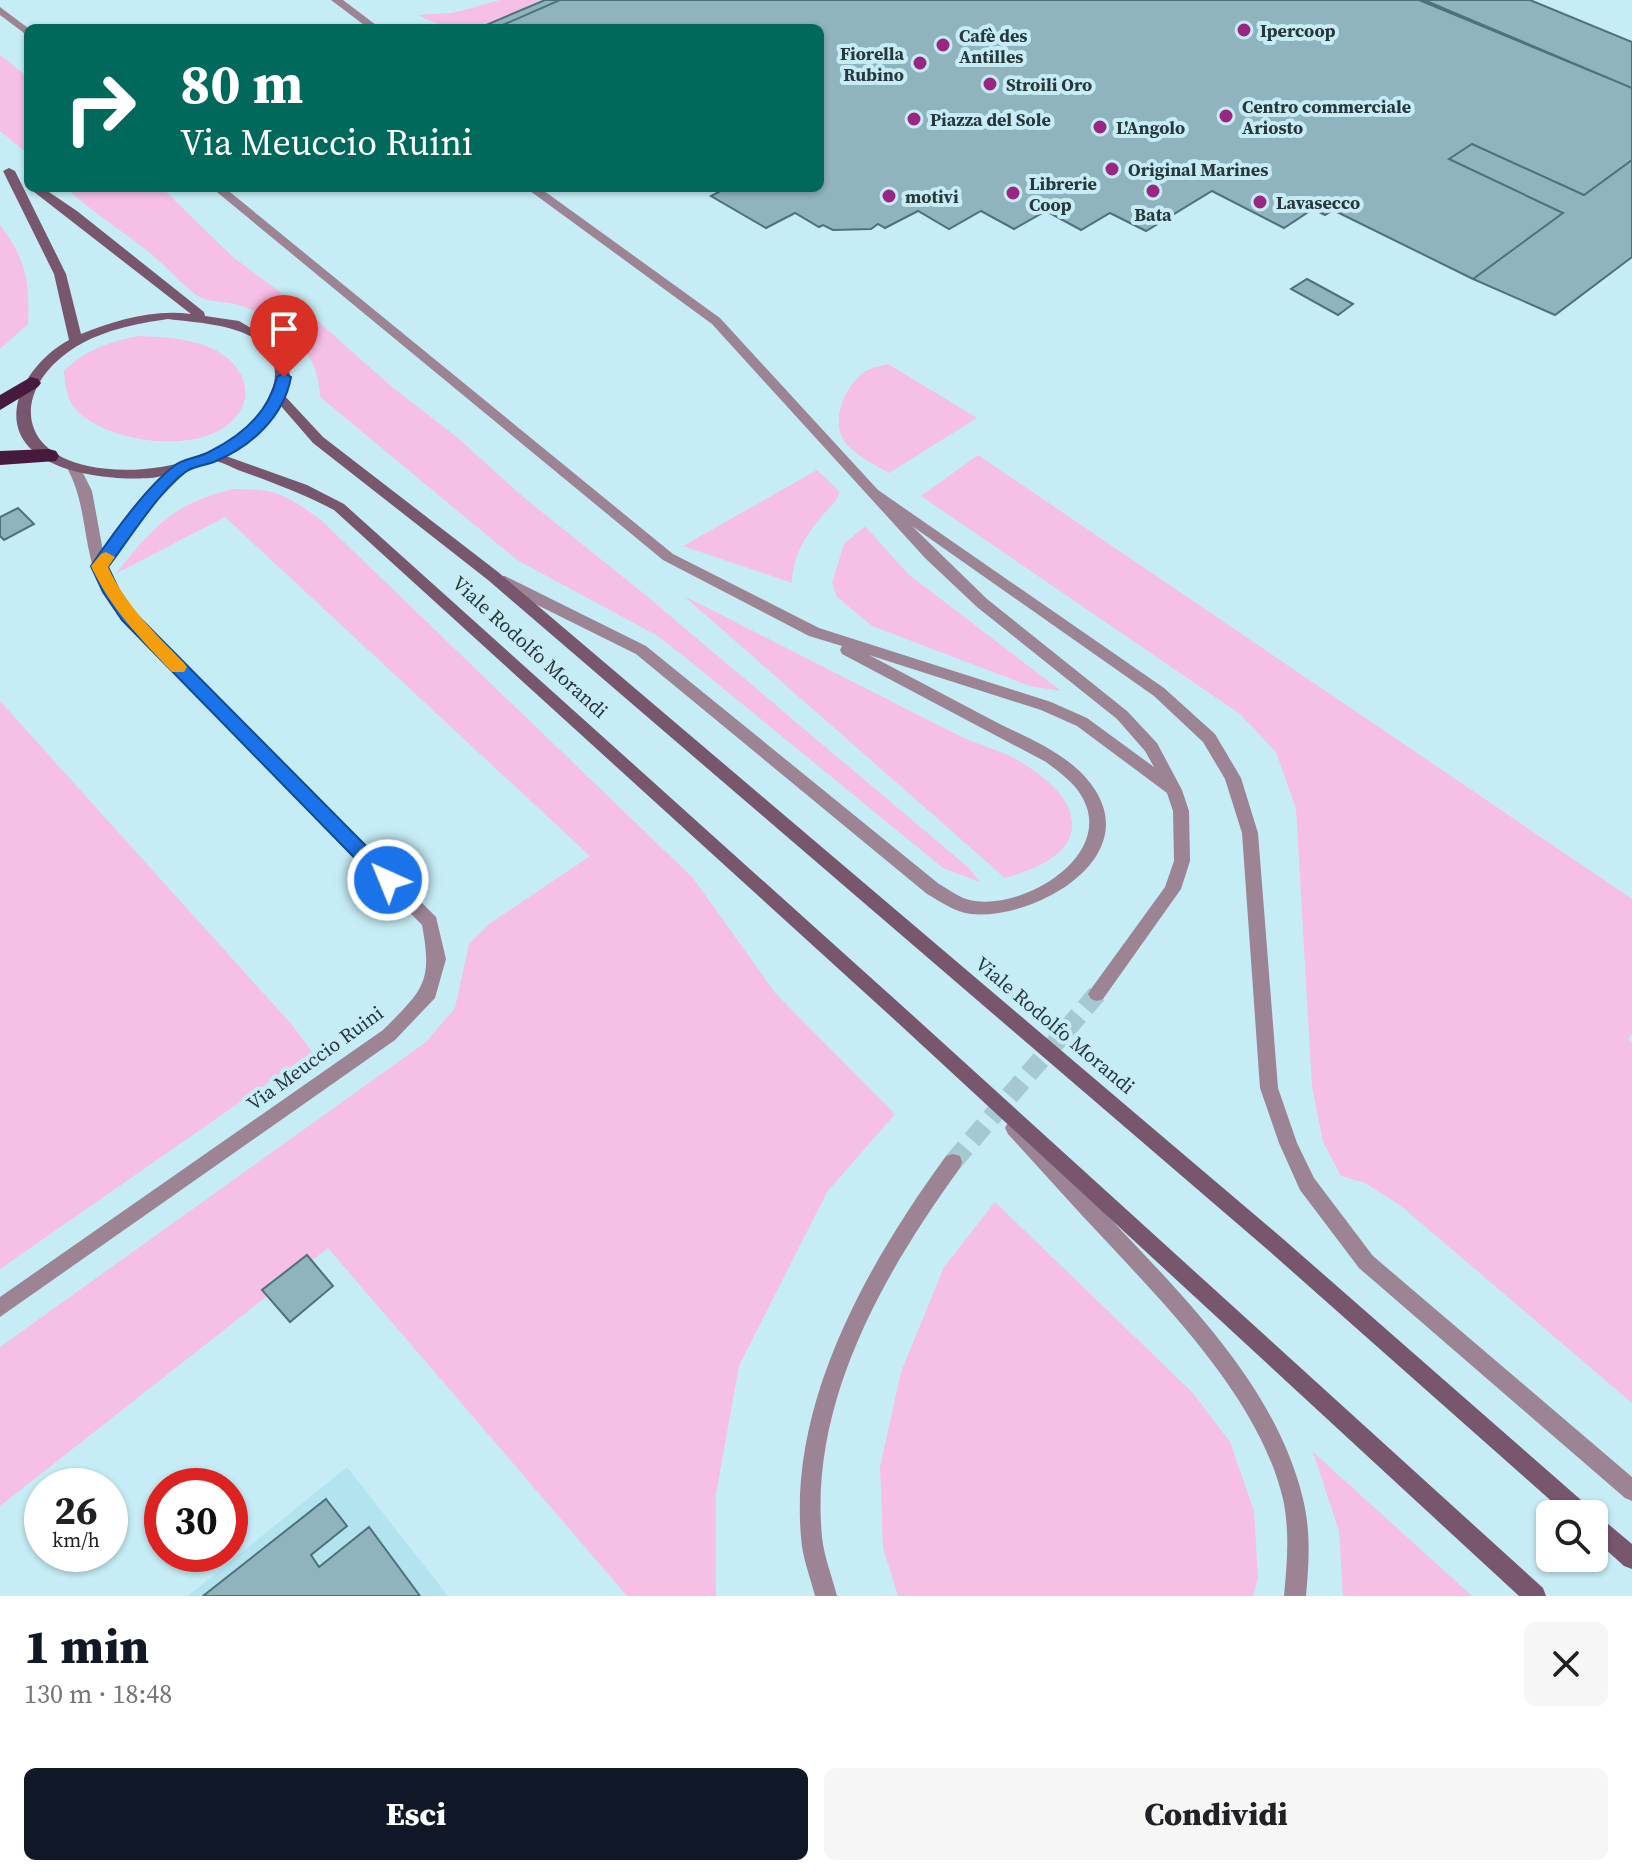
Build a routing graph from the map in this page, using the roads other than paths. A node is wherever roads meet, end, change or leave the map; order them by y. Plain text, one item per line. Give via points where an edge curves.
1 (336, 0) edge
2 (0, 10) edge
3 (369, 24) edge
4 (24, 30) edge
5 (5, 167) edge
6 (24, 180) edge
7 (41, 192) edge
8 (223, 192) edge
9 (538, 192) edge
10 (200, 315) junction
11 (76, 342) junction
12 (31, 383) junction
13 (280, 397) junction
14 (0, 404) edge
15 (49, 456) junction
16 (213, 456) junction
17 (0, 458) edge
18 (74, 468) junction
19 (182, 468) junction
20 (874, 493) junction
21 (100, 566) junction
22 (493, 576) junction
23 (814, 632) junction
24 (1174, 790) junction
25 (1097, 994) tunnel mouth
26 (967, 1077) junction
27 (953, 1162) tunnel mouth
28 (0, 1308) edge
29 (1632, 1491) edge
30 (1566, 1500) edge
31 (1608, 1537) edge
32 (1632, 1558) edge
33 (826, 1596) edge
34 (1295, 1596) edge
35 (1535, 1596) edge

1 - 3 street
2 - 4 street
5 - 6 street
5 - 11 street via 60,274
7 - 10 street
8 - 23 street, Viale Rodolfo Morandi via 668,557
9 - 20 street via 716,321
10 - 11 street via 136,319
10 - 13 street via 251,329 269,343 284,377
11 - 12 street
12 - 14 highway
12 - 15 street via 23,423 32,441
13 - 16 street via 255,430
13 - 22 street, Viale Rodolfo Morandi via 318,440
15 - 17 highway
15 - 18 street
16 - 19 street
16 - 26 street, Viale Rodolfo Morandi via 339,507
18 - 19 street via 120,475
18 - 21 street, Via Meuccio Ruini via 82,481
19 - 21 street
20 - 24 street via 982,603 1122,715 1151,747
20 - 29 street via 1147,683 1209,738 1233,778 1250,833 1269,1088 1307,1184 1366,1262
21 - 28 street, Via Meuccio Ruini via 128,616 430,922 437,959 426,998 389,1035
22 - 23 street, Viale Rodolfo Morandi via 641,650 933,889 969,907 1021,903 1054,889 1078,869 1093,848 1099,823 1092,799 1078,779 1052,758
22 - 30 street, Viale Rodolfo Morandi
23 - 24 street, Viale Rodolfo Morandi via 1046,706 1082,722
24 - 25 street via 1181,811 1182,861 1173,889
26 - 34 street, Viale Rodolfo Morandi via 1184,1313 1261,1417 1285,1475 1299,1533
26 - 35 street, Viale Rodolfo Morandi
27 - 33 street via 922,1202 874,1287 844,1349 819,1433 811,1541
31 - 32 street

